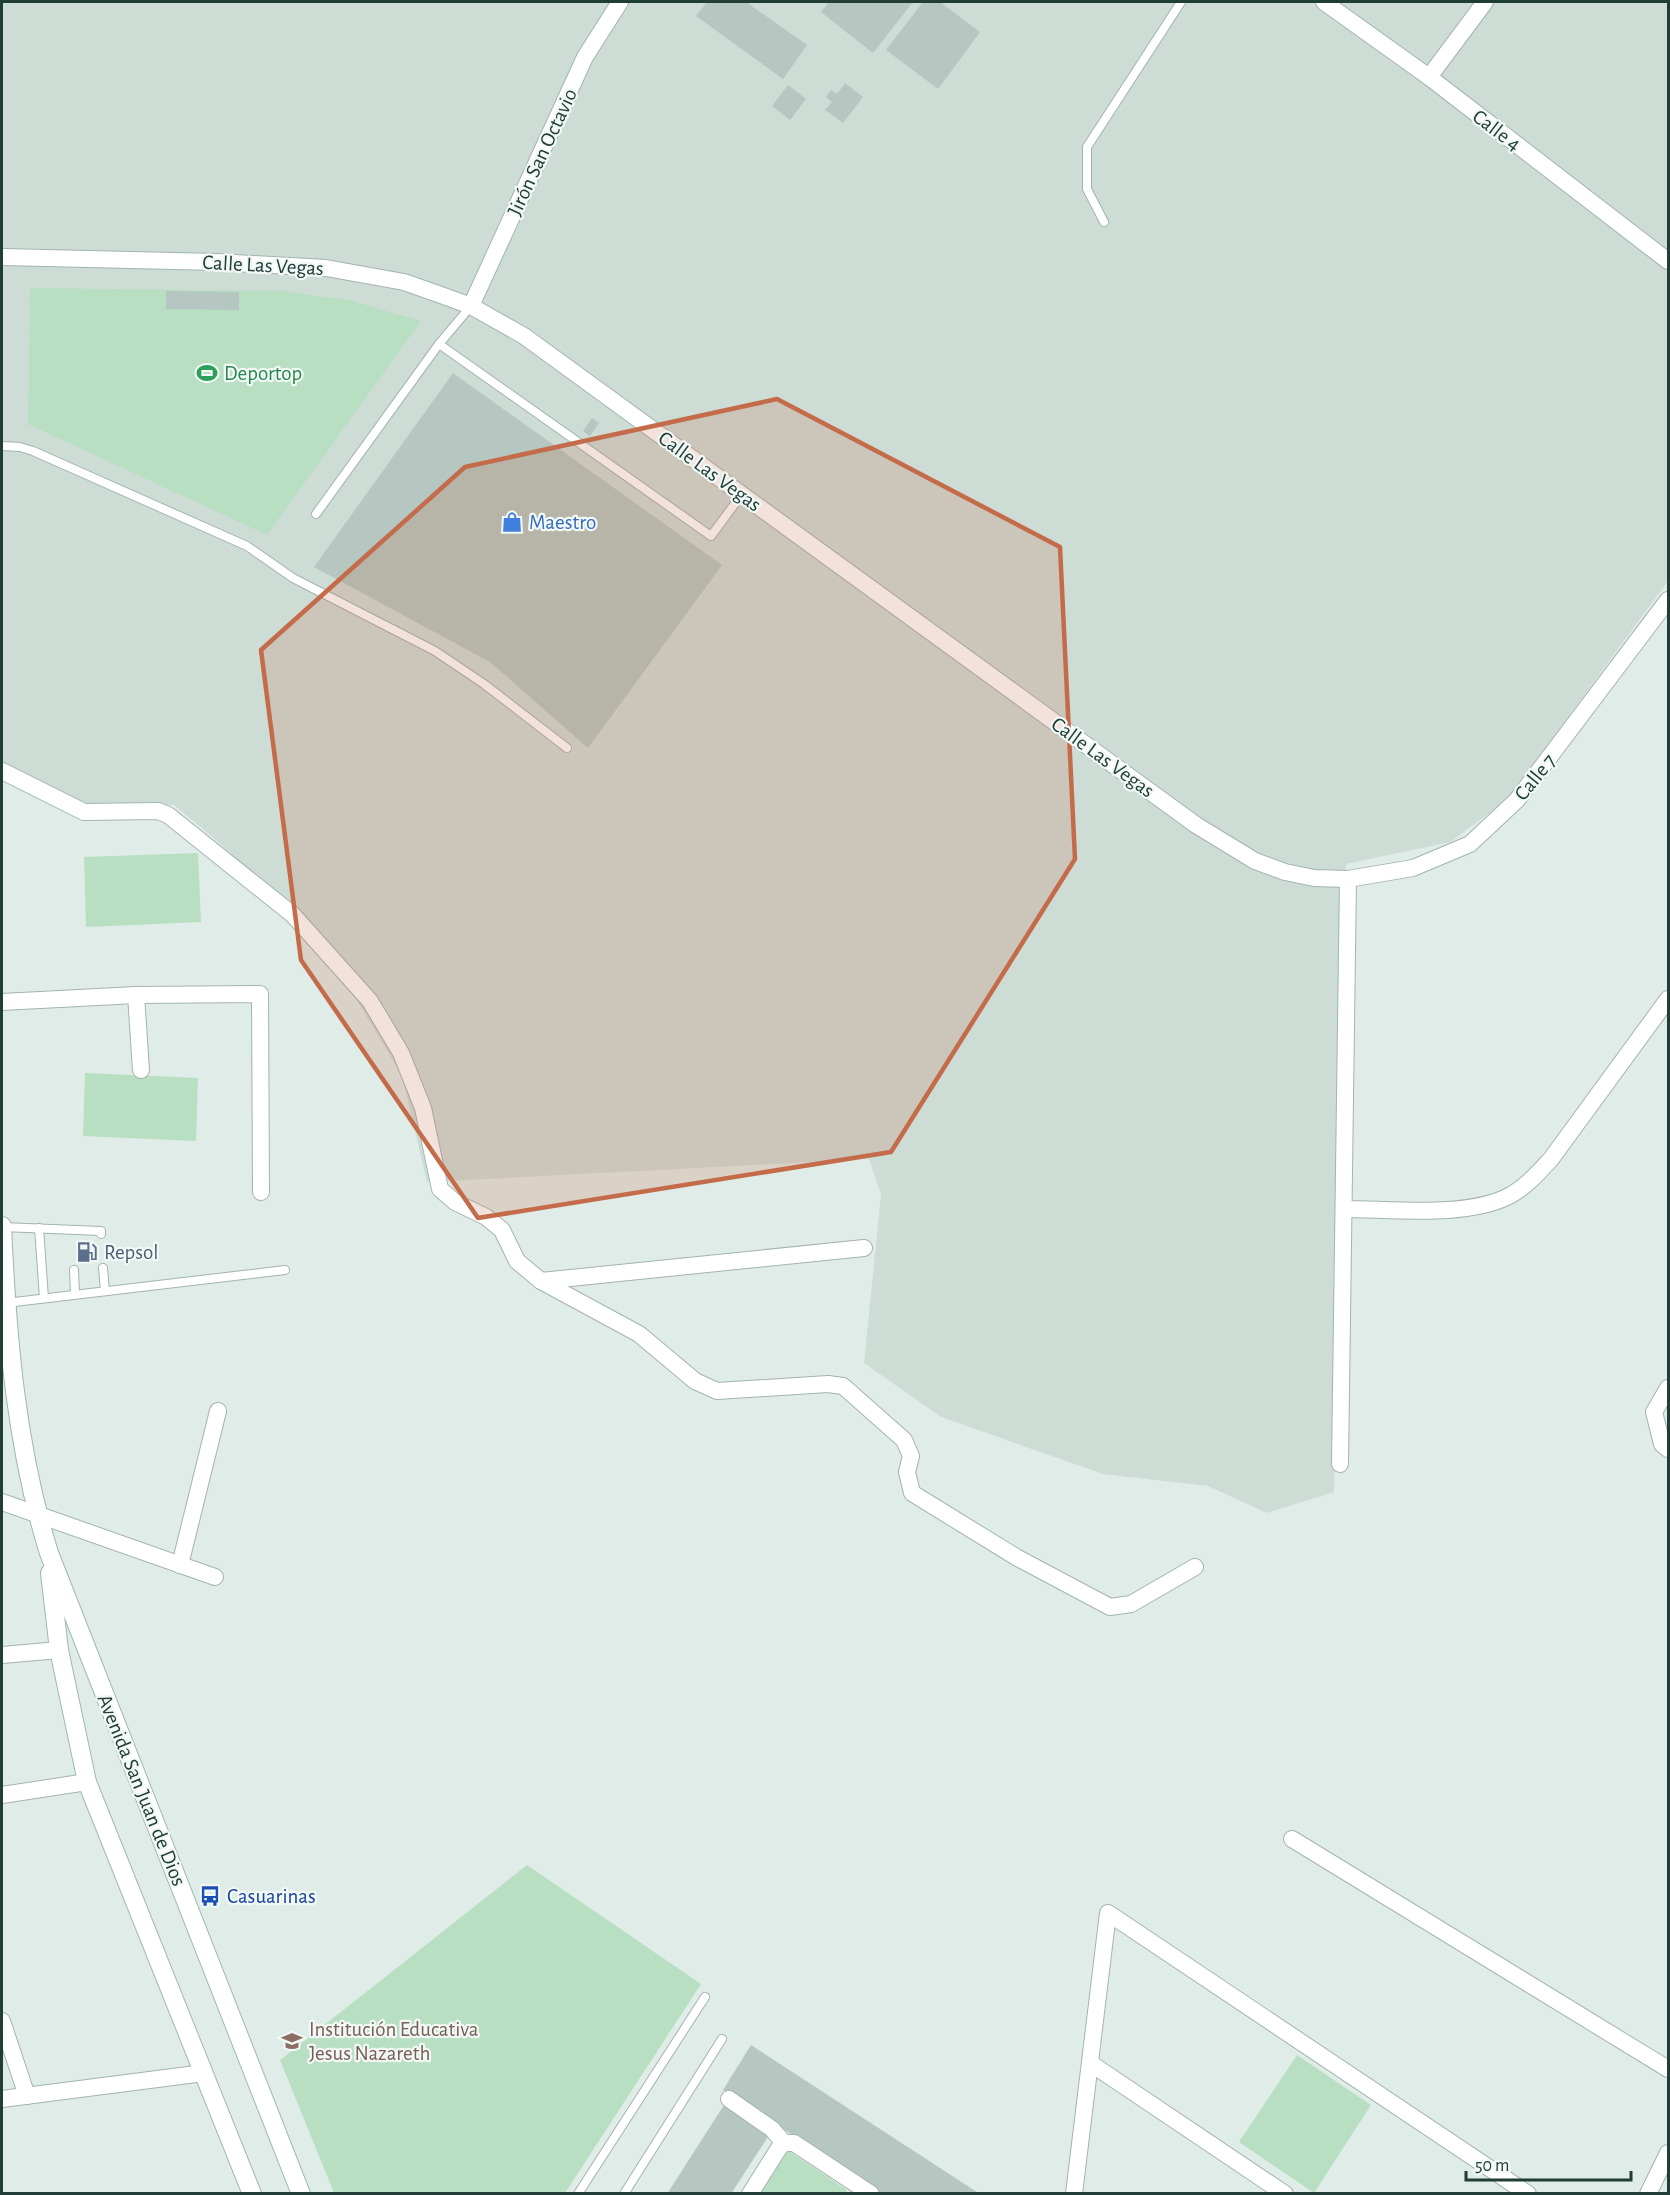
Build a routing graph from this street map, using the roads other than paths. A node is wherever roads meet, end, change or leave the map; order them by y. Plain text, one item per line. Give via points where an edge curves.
1 (620, 2) edge
2 (1180, 2) edge
3 (1324, 2) edge
4 (1485, 2) edge
5 (1429, 77) junction
6 (1104, 222) dead end
7 (2, 257) edge
8 (1668, 261) edge
9 (471, 306) junction
10 (439, 344) junction
11 (2, 446) edge
12 (742, 494) junction
13 (316, 514) dead end
14 (1668, 600) edge
15 (567, 748) dead end
16 (2, 771) edge
17 (1348, 879) junction
18 (136, 995) junction
19 (1668, 999) edge
20 (2, 1002) edge
21 (141, 1070) dead end
22 (261, 1192) dead end
23 (1344, 1209) junction
24 (2, 1226) edge
25 (39, 1228) junction
26 (101, 1234) dead end
27 (864, 1248) dead end
28 (103, 1268) dead end
29 (74, 1270) dead end
30 (285, 1270) dead end
31 (541, 1281) junction
32 (105, 1291) junction
33 (75, 1294) junction
34 (44, 1298) junction
35 (6, 1303) junction
36 (1668, 1388) edge
37 (218, 1411) dead end
38 (1668, 1449) edge
39 (1340, 1464) dead end
40 (2, 1502) edge
41 (36, 1514) junction
42 (49, 1553) junction
43 (180, 1565) junction
44 (1195, 1567) dead end
45 (215, 1577) dead end
46 (59, 1650) junction
47 (2, 1655) edge
48 (87, 1782) junction
49 (2, 1795) edge
50 (1292, 1839) dead end
51 (705, 1997) dead end
52 (2, 2021) edge
53 (722, 2039) dead end
54 (1090, 2064) junction
55 (1668, 2068) edge
56 (204, 2073) junction
57 (27, 2096) junction
58 (2, 2099) edge
59 (729, 2099) dead end
60 (784, 2143) junction
61 (1668, 2153) edge
62 (252, 2193) edge
63 (301, 2193) edge
64 (578, 2193) edge
65 (624, 2193) edge
66 (750, 2193) edge
67 (871, 2193) edge
68 (1074, 2193) edge
69 (1285, 2193) edge
70 (1528, 2193) edge
71 (1648, 2193) edge

1 - 9 street, Jirón San Octavio via 585,57
2 - 6 lane via 1086,147 1087,189
3 - 5 street, Calle 4
4 - 5 street
5 - 8 street, Calle 4
7 - 9 street, Calle Las Vegas via 326,268 404,282
9 - 10 lane
9 - 12 street, Calle Las Vegas via 524,336
10 - 12 lane via 711,536
10 - 13 lane
11 - 15 lane via 33,451 247,546 293,578 435,651
12 - 17 street, Calle Las Vegas via 1227,846 1285,872
14 - 17 street, Calle 7 via 1517,800 1470,844 1413,868
16 - 31 street via 84,812 158,811 168,815 294,915 370,1001 401,1053 423,1108 440,1189 502,1230 517,1261
17 - 23 street
18 - 20 street
18 - 21 street
18 - 22 street via 260,994
19 - 23 street via 1551,1159 1532,1180 1509,1196 1458,1208
23 - 39 street
24 - 25 lane
24 - 35 main road, Avenida San Juan de Dios
25 - 26 lane
25 - 34 lane
27 - 31 street
28 - 32 lane
29 - 33 lane
30 - 32 lane
31 - 44 street via 639,1334 695,1381 717,1390 843,1386 904,1440 911,1456 907,1472 912,1493 1016,1557 1110,1607 1131,1604
32 - 33 lane
33 - 34 lane
34 - 35 lane
35 - 41 main road, Avenida San Juan de Dios via 14,1395
36 - 38 street via 1654,1412 1662,1444
37 - 43 street
40 - 41 street
41 - 42 main road, Avenida San Juan de Dios
41 - 43 street
42 - 46 main road, Avenida San Juan de Dios
42 - 63 main road, Avenida San Juan de Dios
43 - 45 street
46 - 47 street
46 - 48 main road, Avenida San Juan de Dios
48 - 49 street
48 - 56 main road, Avenida San Juan de Dios
50 - 55 street
51 - 64 lane
52 - 57 street
53 - 65 lane
54 - 68 street
54 - 69 street
54 - 70 street via 1108,1913
56 - 57 street
56 - 62 main road, Avenida San Juan de Dios
57 - 58 street
59 - 60 street via 772,2128
60 - 66 street
60 - 67 street via 795,2143
61 - 71 street

